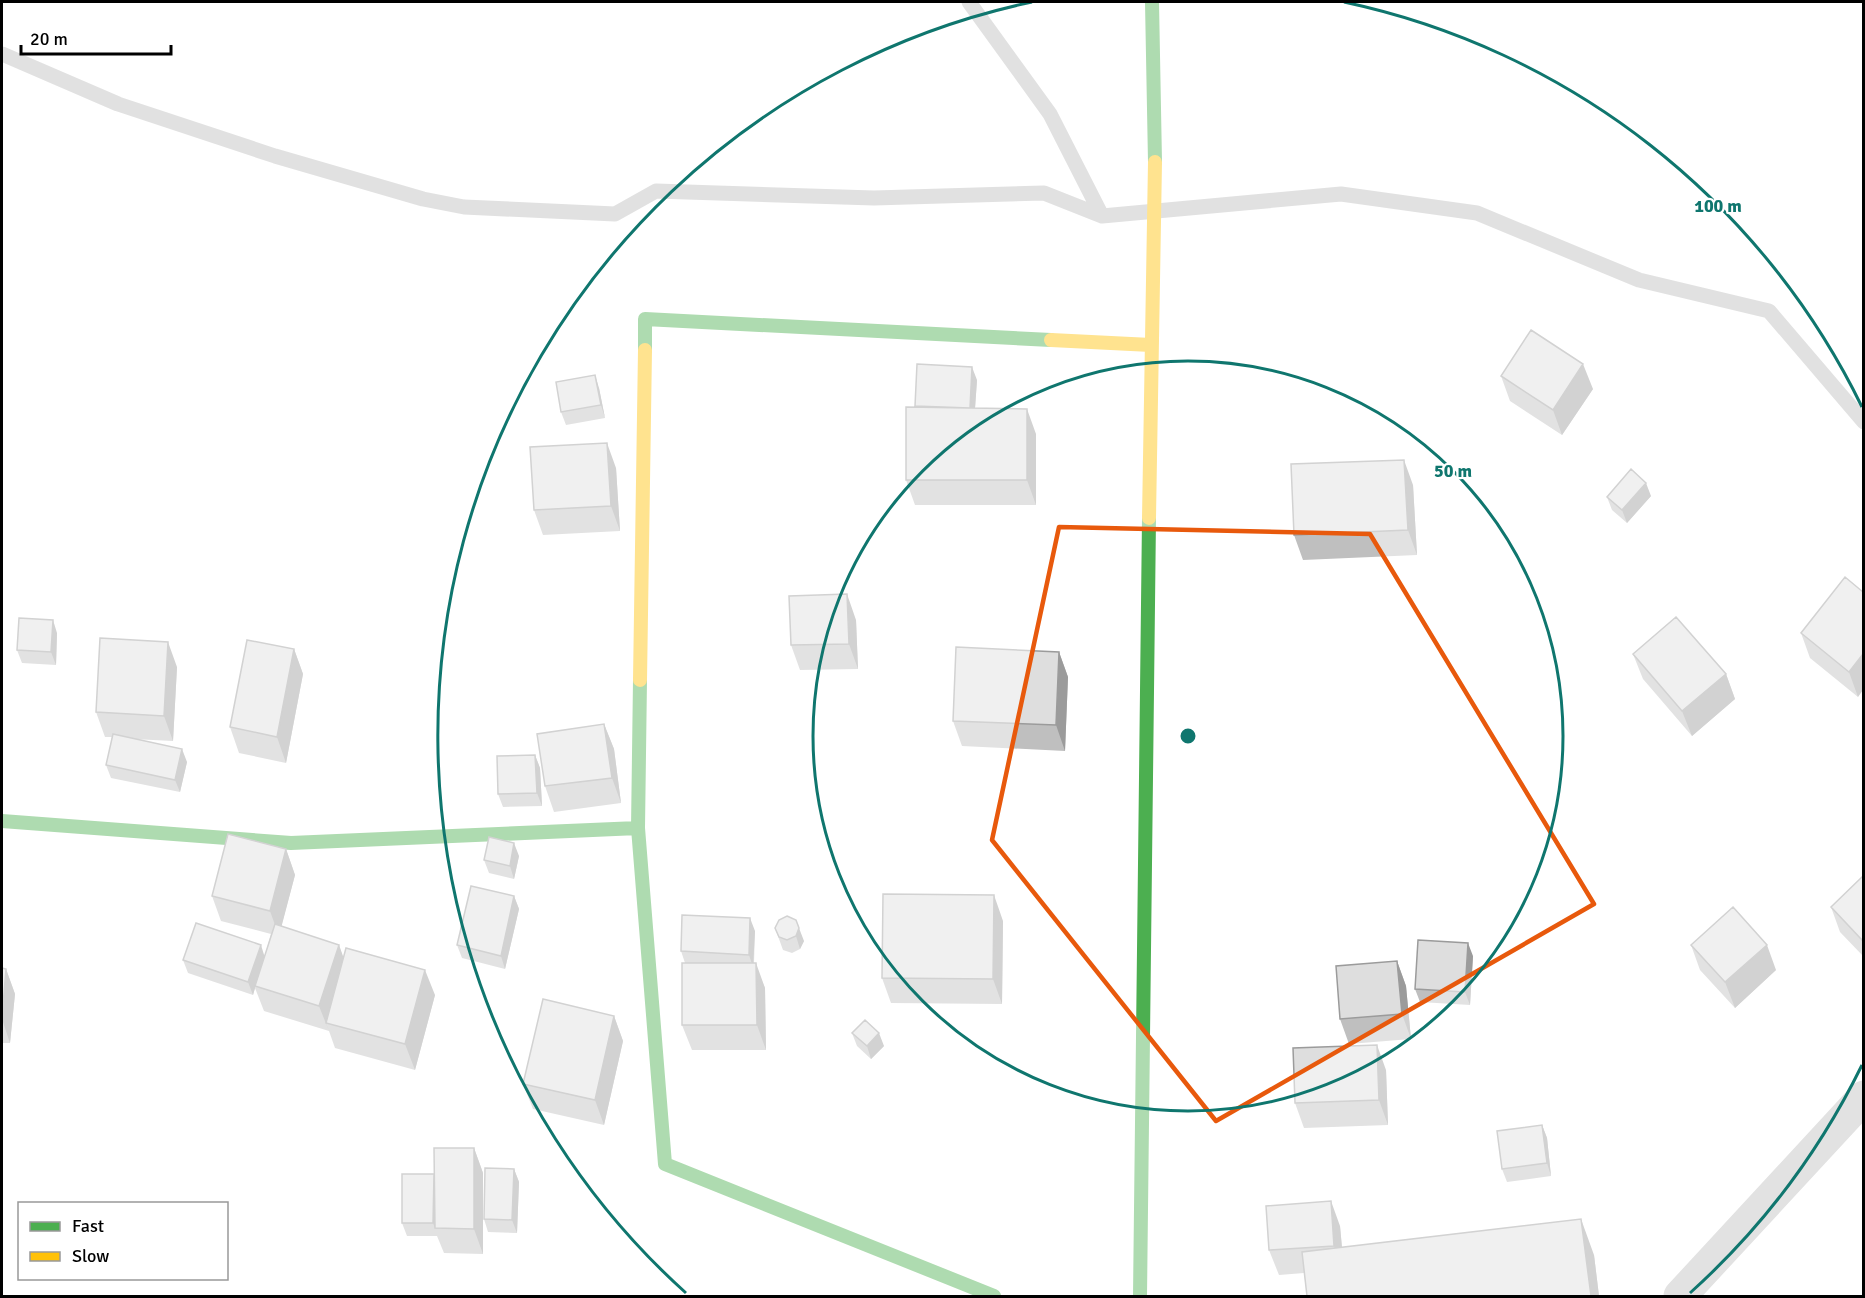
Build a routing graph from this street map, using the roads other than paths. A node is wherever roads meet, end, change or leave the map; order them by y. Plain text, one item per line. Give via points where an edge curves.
1 (1152, 2) edge
2 (1151, 345) junction
3 (2, 820) edge
4 (638, 828) junction
5 (1863, 1096) edge
6 (994, 1296) edge
7 (1140, 1296) edge
8 (1680, 1296) edge

1 - 2 street via 1155,189
2 - 4 street via 645,319
2 - 7 street
3 - 4 street via 291,843
4 - 6 street via 665,1164
5 - 8 street

